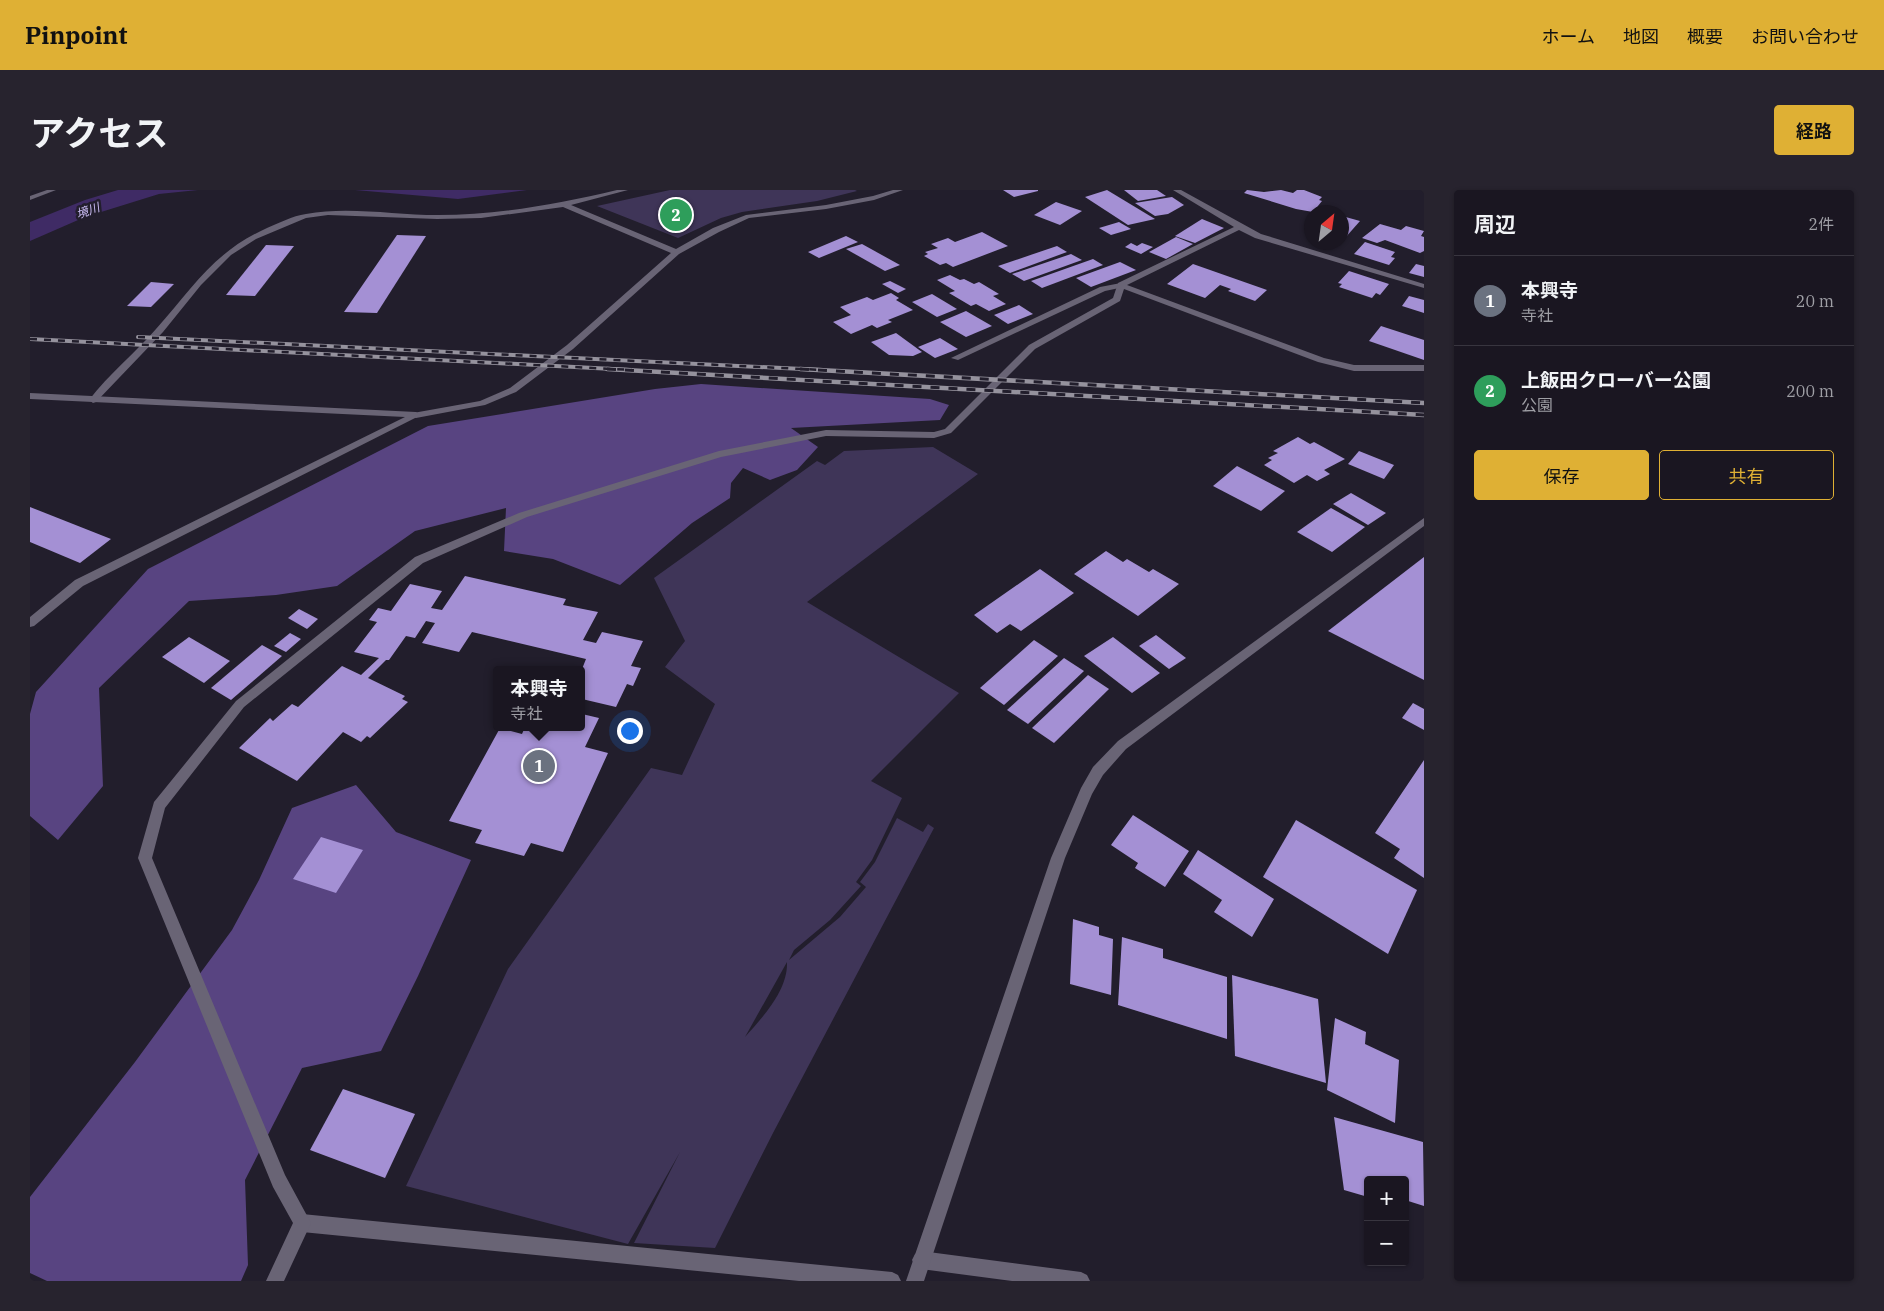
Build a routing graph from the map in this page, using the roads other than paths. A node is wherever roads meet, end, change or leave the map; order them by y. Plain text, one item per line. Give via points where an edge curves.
1 (53, 190) edge
2 (625, 190) edge
3 (860, 190) edge
4 (900, 190) edge
5 (1176, 190) edge
6 (30, 198) edge
7 (874, 198) junction
8 (564, 206) junction
9 (1239, 228) junction
10 (676, 252) junction
11 (1122, 285) junction
12 (1424, 286) edge
13 (955, 358) dead end
14 (1424, 368) edge
15 (30, 396) edge
16 (92, 400) junction
17 (416, 415) junction
18 (1424, 521) edge
19 (30, 623) edge
20 (302, 1222) junction
21 (921, 1260) junction
22 (275, 1281) edge
23 (892, 1281) edge
24 (916, 1281) edge
25 (1081, 1281) edge

1 - 6 street
2 - 8 street
3 - 7 street
4 - 7 street
5 - 9 street
7 - 10 street via 826,208 748,216
8 - 10 street
8 - 16 street via 481,216 328,213 305,216 279,225 228,253
9 - 11 street
9 - 12 street
10 - 17 street via 570,347 513,390 482,403
11 - 13 street via 1103,289
11 - 14 street via 1321,360 1354,368
11 - 20 street via 1117,299 1032,347 948,430 934,435 826,433 719,454 523,515 419,560 240,704 159,806 145,858 279,1181
15 - 16 street
16 - 17 street
17 - 19 street via 79,583
18 - 21 street via 1122,745 1098,771 1058,858
20 - 22 street
20 - 23 street
21 - 24 street
21 - 25 street

